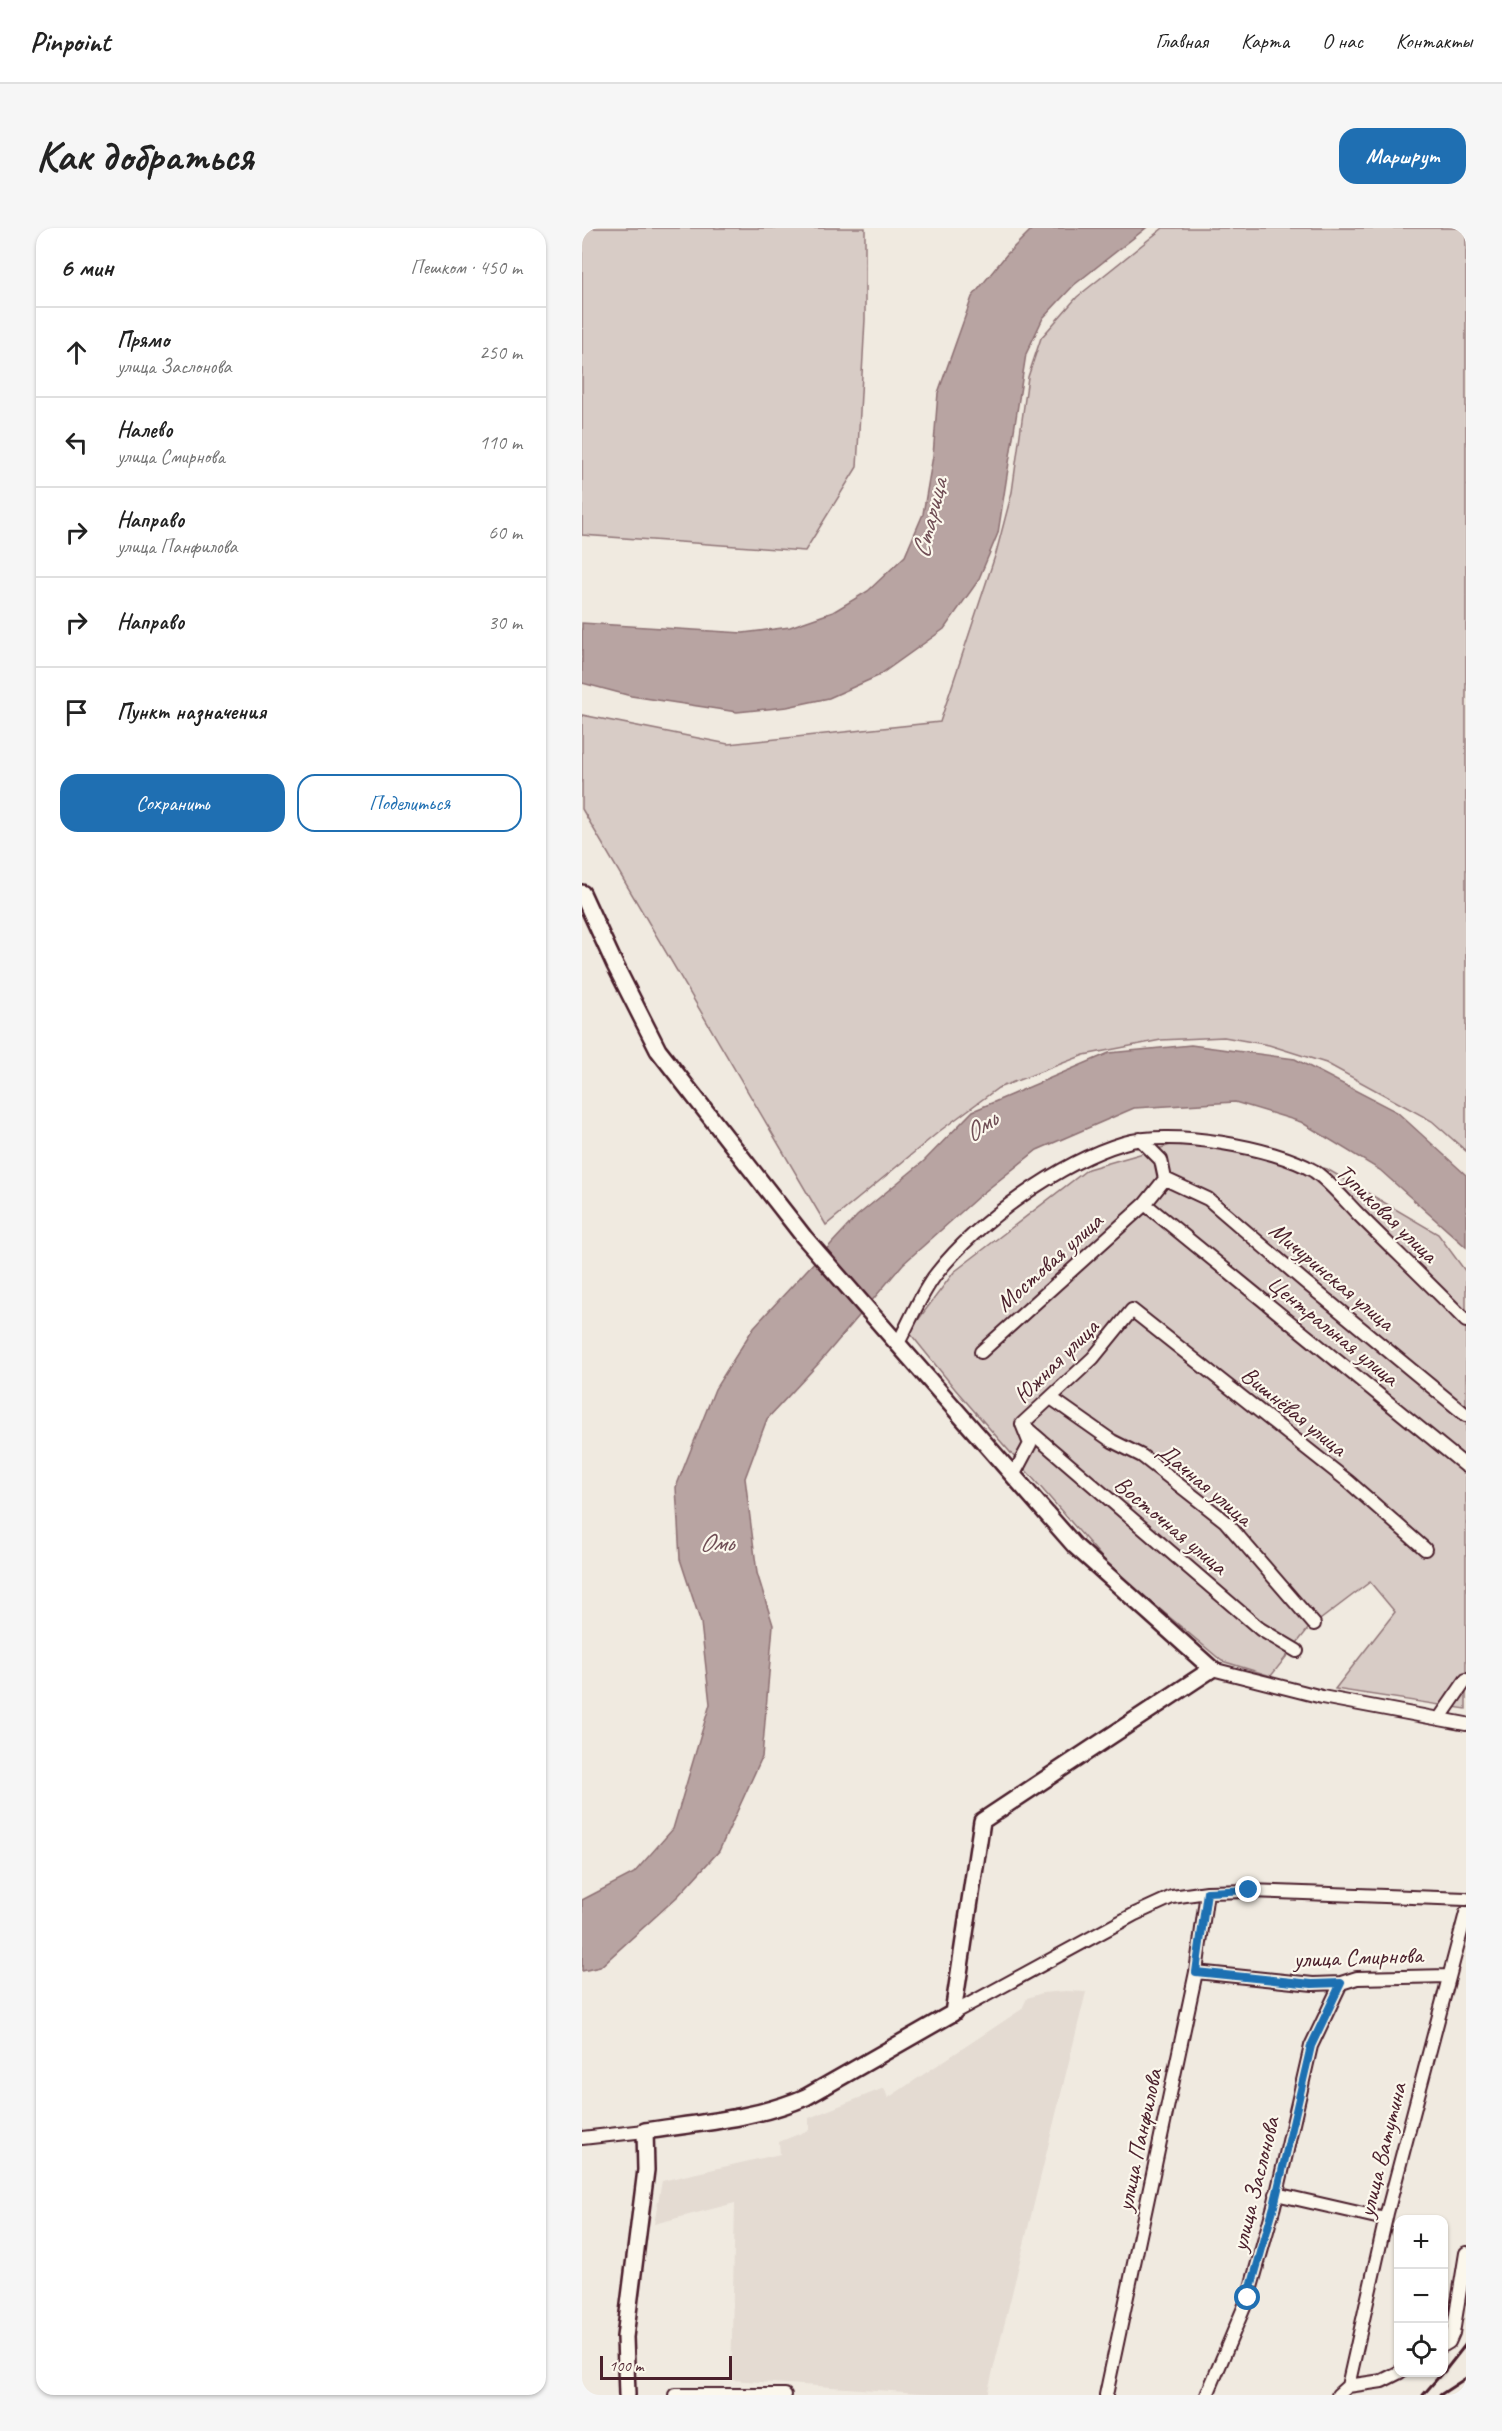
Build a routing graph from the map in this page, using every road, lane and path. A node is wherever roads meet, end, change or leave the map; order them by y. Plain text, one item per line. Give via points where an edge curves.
1 (582, 893) edge
2 (1140, 1139) junction
3 (1165, 1179) junction
4 (1145, 1204) junction
5 (1132, 1310) joint
6 (1466, 1321) edge
7 (895, 1342) junction
8 (981, 1352) dead end
9 (1051, 1398) junction
10 (1466, 1415) edge
11 (1022, 1425) junction
12 (1466, 1466) edge
13 (1013, 1476) junction
14 (1425, 1549) dead end
15 (1314, 1624) dead end
16 (1297, 1651) dead end
17 (1212, 1670) junction
18 (1466, 1680) edge
19 (1439, 1719) junction
20 (1466, 1724) edge
21 (1207, 1892) junction
22 (1466, 1899) edge
23 (1466, 1913) edge
24 (1196, 1972) junction
25 (1449, 1976) junction
26 (1341, 1983) junction
27 (953, 2013) junction
28 (645, 2131) junction
29 (582, 2138) edge
30 (1276, 2194) junction
31 (1385, 2219) junction
32 (1466, 2253) edge
33 (1448, 2342) edge
34 (1394, 2376) edge
35 (1348, 2386) junction
36 (627, 2395) edge
37 (675, 2395) edge
38 (785, 2395) edge
39 (1106, 2395) edge
40 (1207, 2395) edge
41 (1338, 2395) edge

1 - 7 main road via 658,1050 804,1237
2 - 3 street via 1161,1160
2 - 6 street, Тупиковая улица via 1228,1143 1315,1172
2 - 7 street, Тупиковая улица via 1074,1163 1025,1194 971,1236 936,1275
3 - 4 street, Мостовая улица
3 - 10 street, Мичуринская улица via 1208,1199
4 - 8 street, Мостовая улица
4 - 12 street, Центральная улица
5 - 9 street, Южная улица via 1093,1358
5 - 14 street, Вишнёвая улица via 1323,1461
7 - 13 main road
9 - 11 street, Южная улица
9 - 15 street, Дачная улица via 1112,1441 1142,1456 1225,1521
11 - 13 street, Южная улица via 1030,1444
11 - 16 street, Восточная улица via 1260,1629
13 - 17 main road via 1075,1546
17 - 19 street via 1322,1697
17 - 27 main road via 982,1821
18 - 19 street
19 - 20 street
21 - 22 street via 1249,1890
21 - 24 street, улица Панфилова
21 - 27 street via 1172,1897 1135,1914
23 - 25 street, улица Ватутина
24 - 26 street, улица Смирнова via 1312,1984
24 - 39 street, улица Панфилова
25 - 26 street, улица Смирнова via 1357,1978
25 - 31 street, улица Ватутина
26 - 30 street, улица Заслонова via 1311,2046
27 - 28 main road via 788,2105 730,2119
28 - 29 street
28 - 36 main road via 645,2180 625,2337
30 - 31 street
30 - 40 street, улица Заслонова via 1248,2298
31 - 35 street, улица Ватутина
32 - 33 street via 1453,2333
34 - 35 street
35 - 41 street
37 - 38 street

